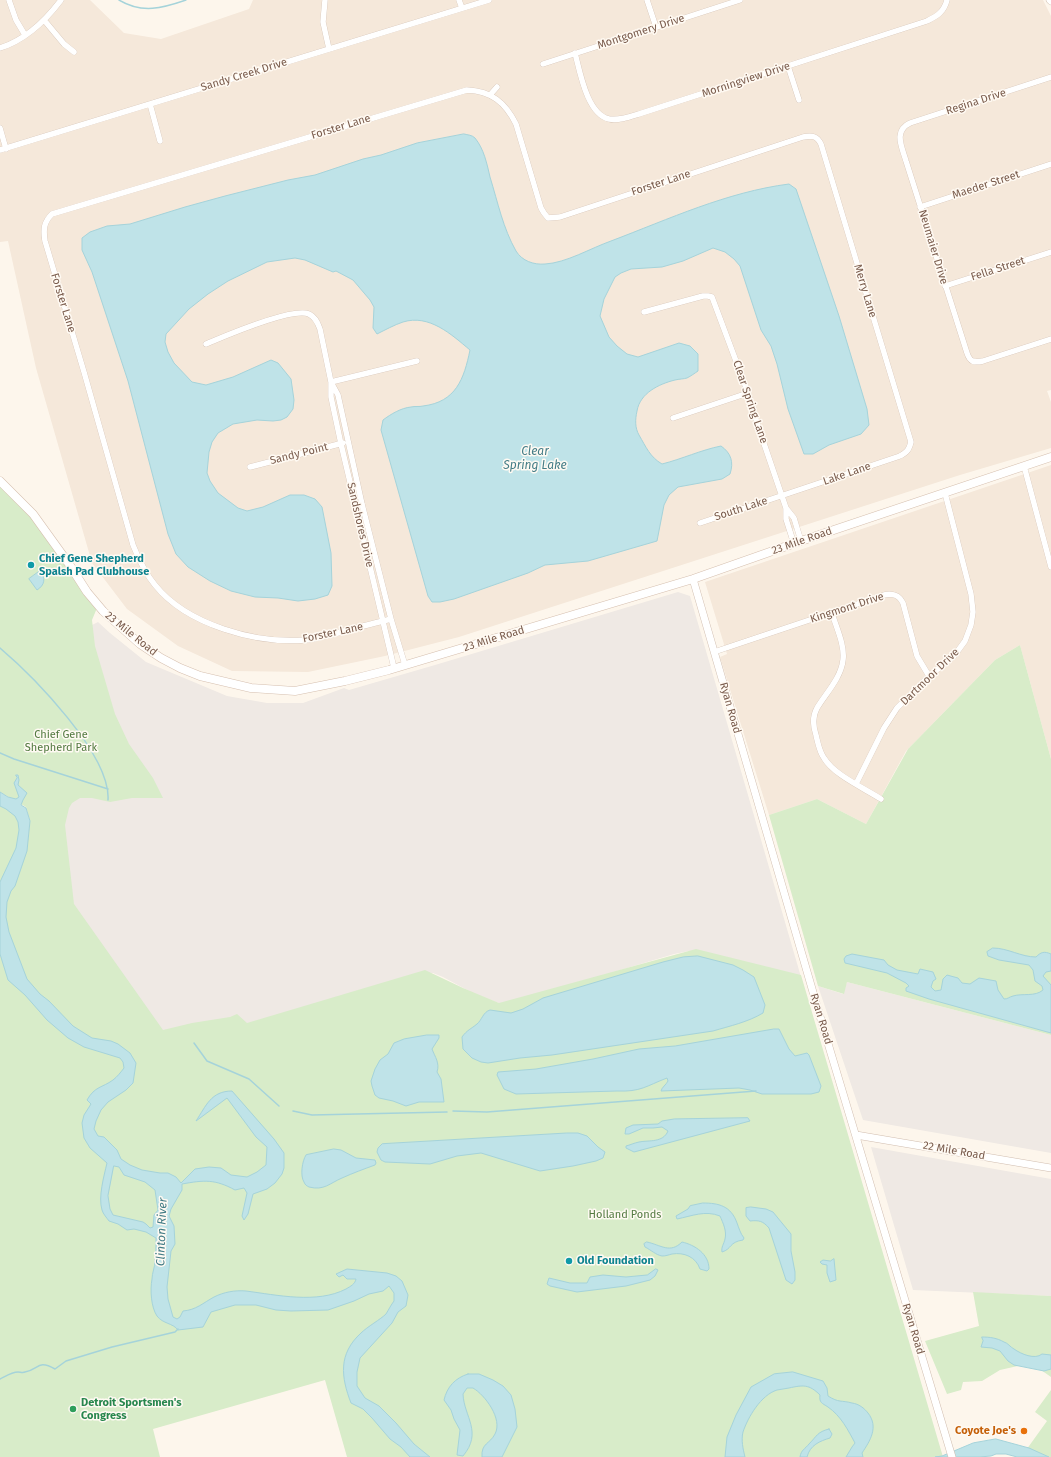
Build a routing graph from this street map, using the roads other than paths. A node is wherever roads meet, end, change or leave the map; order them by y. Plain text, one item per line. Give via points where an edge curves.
1 (9, 0) edge
2 (61, 0) edge
3 (325, 0) edge
4 (459, 0) edge
5 (488, 0) edge
6 (647, 0) edge
7 (740, 0) edge
8 (947, 0) edge
9 (733, 1) edge
10 (462, 8) junction
11 (44, 20) junction
12 (656, 27) junction
13 (25, 35) junction
14 (0, 48) edge
15 (329, 49) junction
16 (74, 52) dead end
17 (575, 53) junction
18 (543, 64) dead end
19 (788, 66) junction
20 (1051, 77) edge
21 (496, 87) dead end
22 (490, 95) junction
23 (799, 100) dead end
24 (150, 104) junction
25 (0, 128) edge
26 (902, 129) joint
27 (815, 137) joint
28 (160, 141) dead end
29 (3, 150) edge
30 (1051, 164) edge
31 (920, 207) junction
32 (1051, 252) edge
33 (945, 286) junction
34 (644, 312) dead end
35 (1051, 339) edge
36 (206, 344) dead end
37 (417, 362) dead end
38 (331, 382) junction
39 (748, 393) junction
40 (673, 418) dead end
41 (348, 442) junction
42 (341, 444) junction
43 (910, 448) joint
44 (1051, 457) edge
45 (1024, 466) junction
46 (250, 467) dead end
47 (0, 481) edge
48 (945, 493) junction
49 (781, 496) junction
50 (361, 500) junction
51 (355, 502) junction
52 (700, 523) dead end
53 (798, 542) junction
54 (376, 558) junction
55 (369, 560) junction
56 (1051, 567) edge
57 (693, 579) junction
58 (832, 612) junction
59 (391, 619) junction
60 (383, 621) junction
61 (714, 652) junction
62 (405, 665) junction
63 (394, 668) junction
64 (929, 676) junction
65 (856, 784) junction
66 (881, 799) dead end
67 (856, 1135) junction
68 (1051, 1168) edge
69 (952, 1457) edge

1 - 13 street
2 - 11 street
3 - 15 street via 323,22
4 - 10 street
5 - 10 street, Sandy Creek Drive
6 - 12 street
7 - 9 street, Montgomery Drive
8 - 19 street, Morningview Drive via 939,14 927,21
9 - 12 street, Montgomery Drive
10 - 15 street, Sandy Creek Drive
11 - 13 street
11 - 16 street
12 - 17 street, Montgomery Drive
13 - 14 street
15 - 24 street, Sandy Creek Drive
17 - 18 street, Montgomery Drive
17 - 19 street, Morningview Drive via 593,107 601,116 612,119 642,113
19 - 23 street
20 - 26 street, Regina Drive via 910,123
21 - 22 street
22 - 27 street, Forster Lane via 504,106 516,124 541,208 548,218 560,217 803,137
22 - 60 street, Forster Lane via 478,90 467,90 76,206 52,214 43,230 133,545 154,585 182,609 201,619 240,635 263,639 314,639
24 - 28 street
24 - 29 street, Sandy Creek Drive
25 - 29 street
26 - 31 street, Neumaier Drive via 902,145
27 - 43 street, Merry Lane via 821,144 911,442
30 - 31 street, Maeder Street
31 - 33 street, Neumaier Drive
32 - 33 street, Fella Street
33 - 35 street, Neumaier Drive via 967,353 973,362
34 - 39 street, Clear Spring Lane via 710,296
36 - 38 street, Sandshores Drive via 273,319 299,313 307,314 318,324
37 - 38 street
38 - 41 street, Sandshores Drive via 338,395
38 - 42 street, Sandshores Drive via 331,397
39 - 40 street
39 - 49 street, Clear Spring Lane
41 - 42 street, Sandy Point
41 - 50 street, Sandshores Drive
42 - 46 street, Sandy Point
42 - 51 street, Sandshores Drive
43 - 49 street, Lake Lane via 900,456
44 - 45 main road, 23 Mile Road
45 - 48 main road, 23 Mile Road
45 - 56 street
47 - 63 main road, 23 Mile Road via 33,514 103,611 140,644 180,668 214,680 251,688 295,691
48 - 53 main road, 23 Mile Road
48 - 64 street, Dartmoor Drive via 971,594 973,612 968,633 959,651
49 - 52 street, South Lake
49 - 53 street, Clear Spring Lane via 786,508 786,519
50 - 51 street
50 - 54 street, Sandshores Drive
51 - 55 street, Sandshores Drive
53 - 57 main road, 23 Mile Road
54 - 55 street
54 - 59 street, Sandshores Drive
55 - 60 street, Sandshores Drive
57 - 61 street, Ryan Road
57 - 62 main road, 23 Mile Road
58 - 61 street, Kingmont Drive
58 - 64 street, Kingmont Drive via 884,595 898,596 903,603 917,656
58 - 65 street via 842,646 843,661 813,720 821,752 827,763
59 - 60 street, Forster Lane
59 - 62 street, Sandshores Drive
60 - 63 street, Sandshores Drive
61 - 67 street, Ryan Road
62 - 63 main road, 23 Mile Road
64 - 65 street, Dartmoor Drive via 902,703 888,722
65 - 66 street
67 - 68 street, 22 Mile Road
67 - 69 street, Ryan Road

